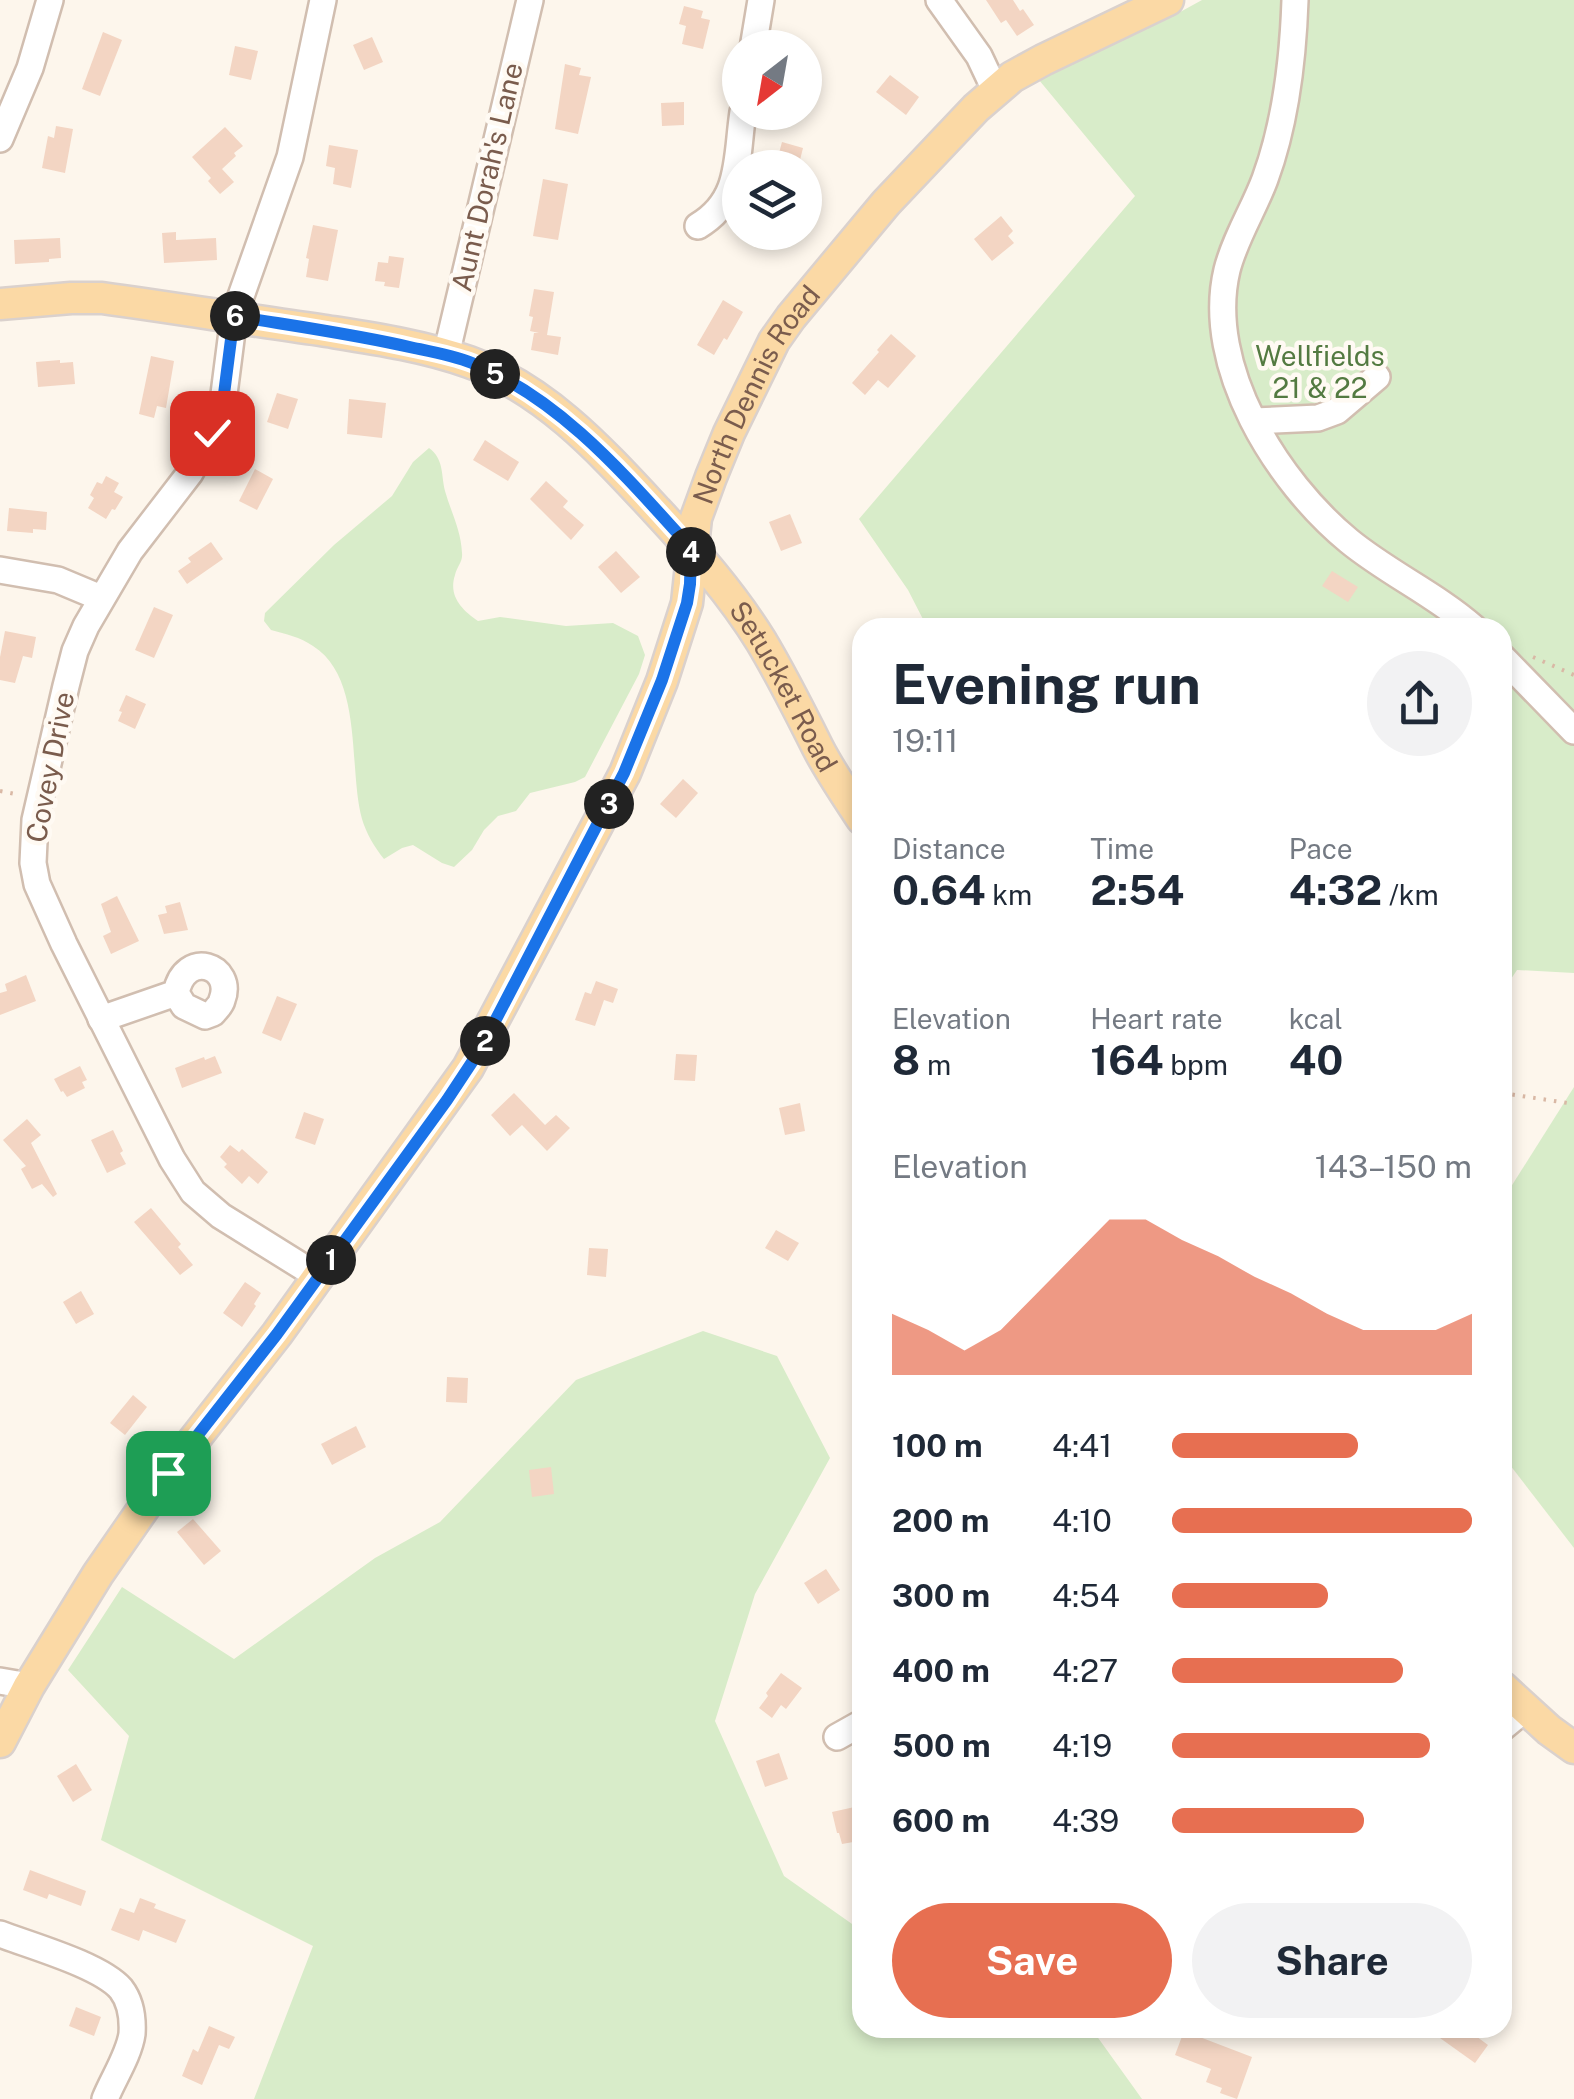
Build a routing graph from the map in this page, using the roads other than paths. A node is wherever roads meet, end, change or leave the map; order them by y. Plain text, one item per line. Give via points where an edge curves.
1 (50, 0) edge
2 (323, 0) edge
3 (530, 0) edge
4 (760, 0) edge
5 (939, 0) edge
6 (1168, 0) edge
7 (1295, 0) edge
8 (756, 30) edge
9 (996, 92) junction
10 (741, 130) edge
11 (0, 140) edge
12 (698, 226) dead end
13 (0, 304) edge
14 (234, 316) junction
15 (446, 355) junction
16 (1377, 377) dead end
17 (1254, 421) junction
18 (691, 548) junction
19 (0, 570) edge
20 (101, 598) junction
21 (1461, 618) edge
22 (1512, 656) edge
23 (1574, 731) edge
24 (852, 803) edge
25 (176, 993) dead end
26 (101, 1019) junction
27 (318, 1278) junction
28 (15, 1683) edge
29 (1514, 1718) edge
30 (852, 1728) edge
31 (836, 1736) dead end
32 (0, 1742) edge
33 (1574, 1748) edge
34 (0, 1934) edge
35 (105, 2099) edge

1 - 11 street
2 - 14 street, Covey Drive via 290,157
3 - 15 street, Aunt Dorah's Lane
4 - 8 street
5 - 9 street
6 - 9 main road, North Dennis Road via 1069,46
7 - 17 street via 1276,140 1224,289 1229,360
9 - 18 main road, North Dennis Road via 886,203 774,341 711,477
10 - 12 street via 734,184 717,213
13 - 14 main road, Setucket Road via 102,298
14 - 15 main road, Setucket Road
14 - 20 street, Covey Drive via 224,394 203,453
15 - 18 main road, Setucket Road via 538,398 620,471
16 - 17 street via 1337,411 1318,418
17 - 21 street via 1282,469 1336,530
18 - 24 main road, Setucket Road via 760,639
18 - 27 main road, North Dennis Road via 687,603 609,803 480,1050
19 - 20 street via 58,580
20 - 26 street, Covey Drive via 66,686 35,820 33,863
22 - 23 street
25 - 26 street
26 - 27 street, Covey Drive via 193,1192
27 - 28 main road, North Dennis Road
28 - 32 main road, North Dennis Road
29 - 33 main road
30 - 31 street
34 - 35 street via 89,1969 127,1999 131,2039

